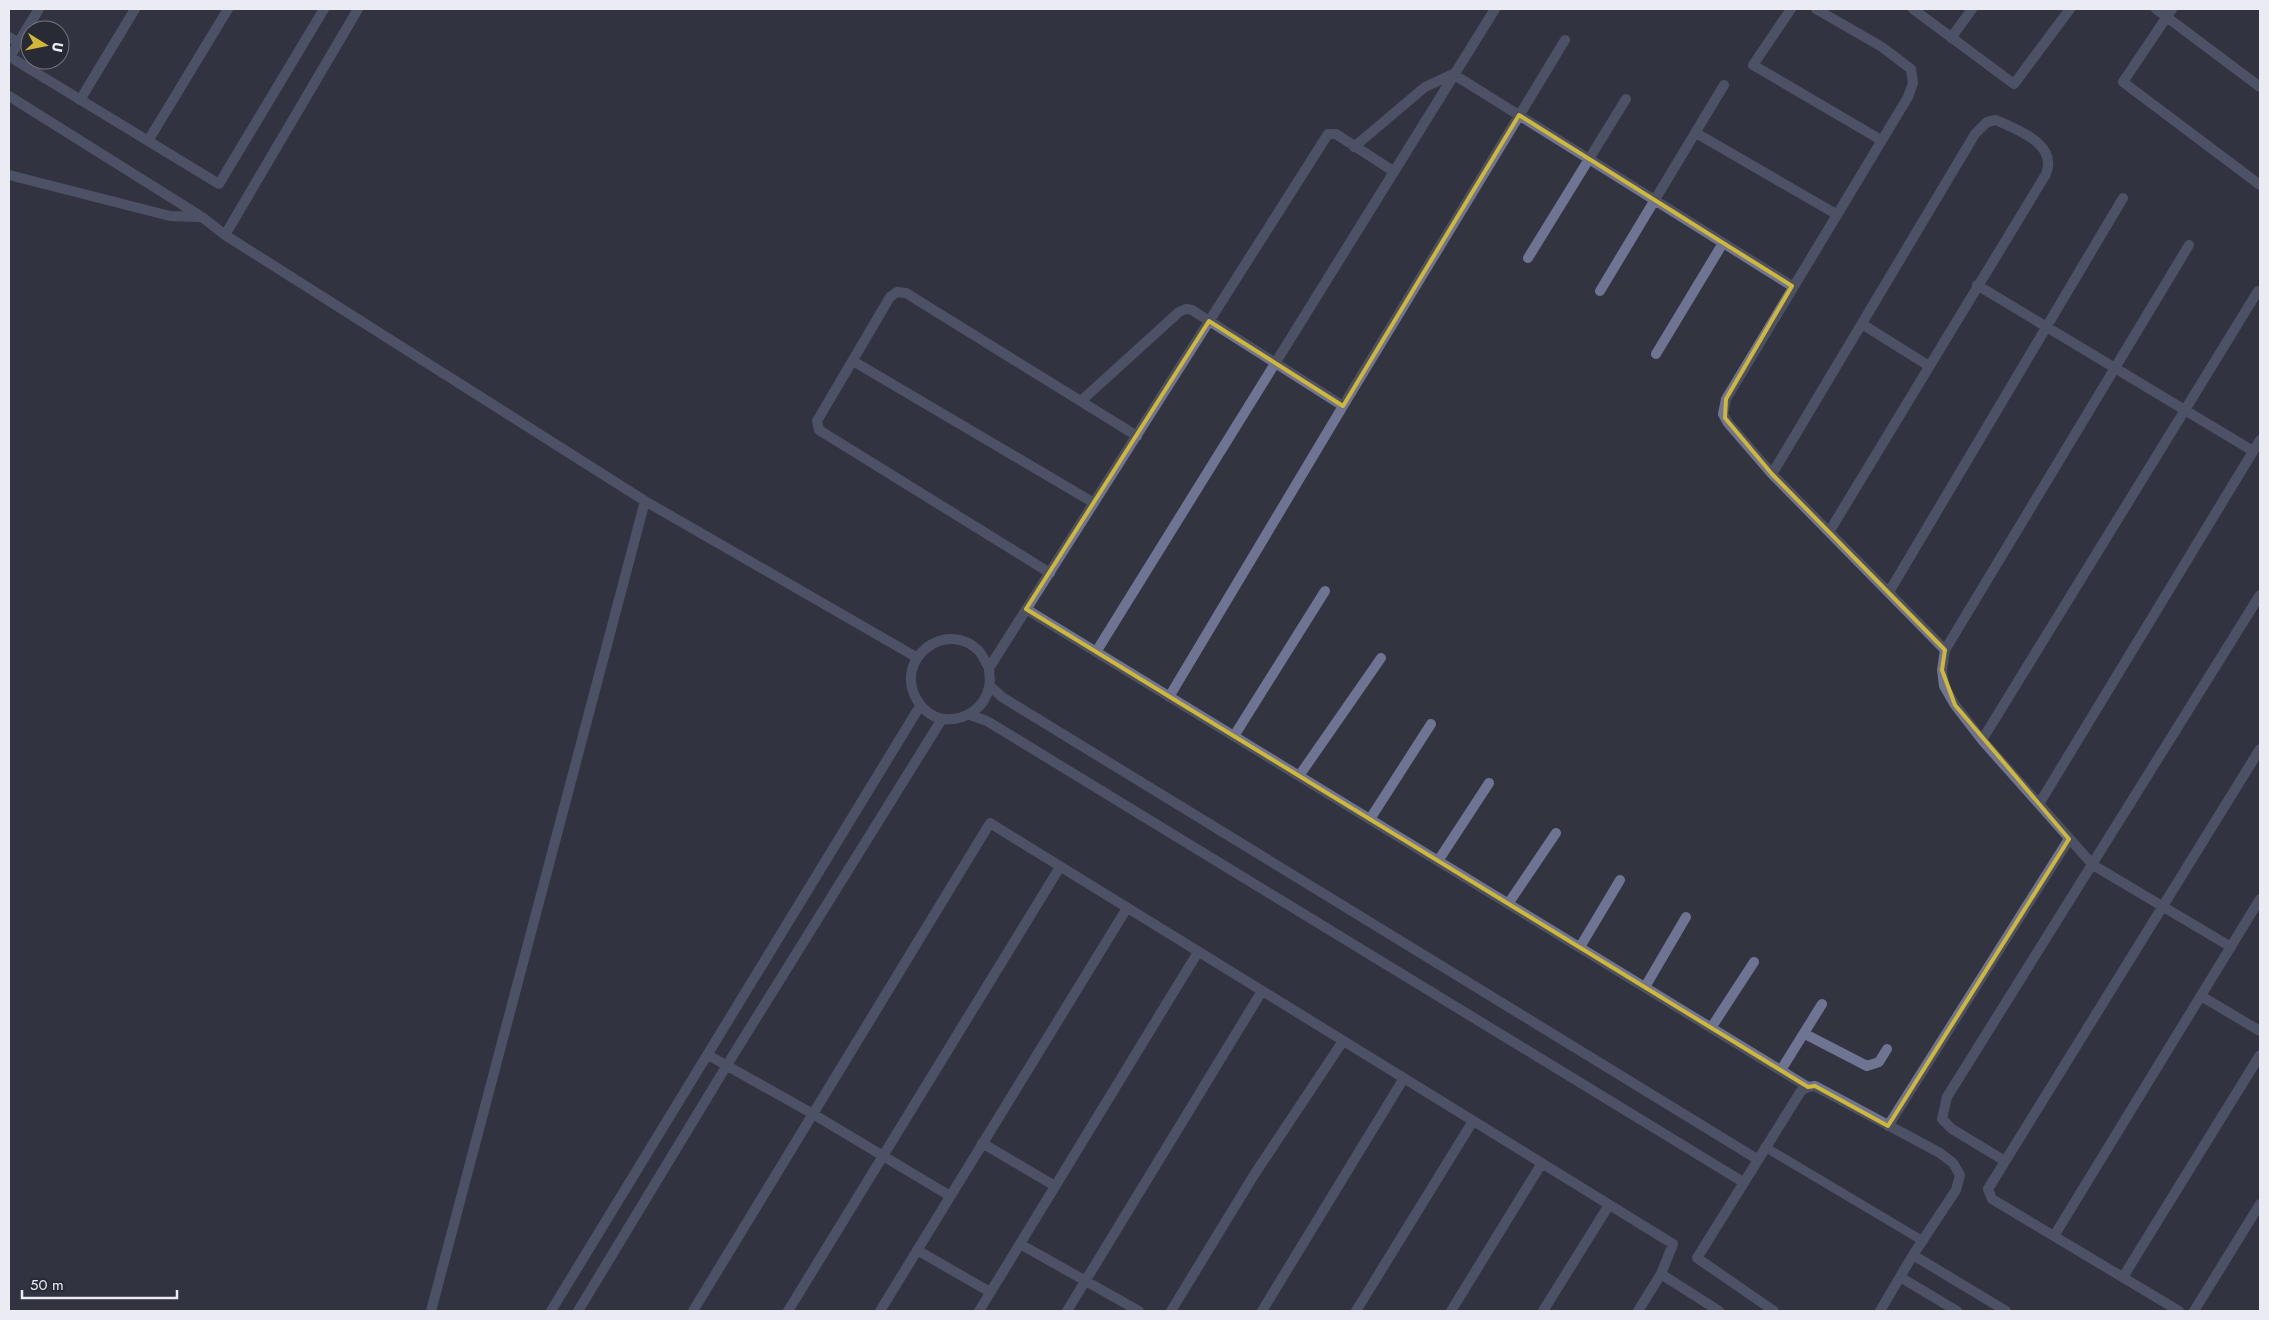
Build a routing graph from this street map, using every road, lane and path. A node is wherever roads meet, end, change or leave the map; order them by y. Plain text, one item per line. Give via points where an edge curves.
1 (39, 9) edge
2 (135, 9) edge
3 (228, 9) edge
4 (324, 9) edge
5 (358, 9) edge
6 (1495, 9) edge
7 (1791, 9) edge
8 (1816, 9) edge
9 (1913, 9) edge
10 (1972, 9) edge
11 (2070, 9) edge
12 (2156, 9) edge
13 (2169, 13) edge
14 (9, 37) edge
15 (1952, 38) junction
16 (1565, 40) dead end
17 (18, 43) junction
18 (1453, 74) junction
19 (1724, 85) dead end
20 (2260, 87) edge
21 (9, 96) edge
22 (1626, 99) dead end
23 (80, 100) junction
24 (1519, 115) junction
25 (1696, 133) junction
26 (1881, 140) junction
27 (148, 141) junction
28 (1354, 147) junction
29 (1589, 159) junction
30 (1393, 171) junction
31 (9, 175) edge
32 (2260, 185) edge
33 (2123, 198) dead end
34 (1655, 200) junction
35 (1836, 214) junction
36 (202, 217) junction
37 (225, 234) junction
38 (1723, 243) junction
39 (2189, 245) dead end
40 (1528, 258) dead end
41 (1977, 285) junction
42 (1792, 286) junction
43 (1600, 291) dead end
44 (2258, 291) dead end
45 (1209, 321) junction
46 (1862, 324) junction
47 (2046, 327) junction
48 (1656, 354) dead end
49 (852, 361) junction
50 (1276, 363) junction
51 (1928, 366) junction
52 (2115, 368) junction
53 (1080, 401) junction
54 (1343, 406) junction
55 (2185, 410) junction
56 (1136, 436) junction
57 (2260, 440) edge
58 (2253, 451) junction
59 (1772, 474) junction
60 (645, 500) junction
61 (1094, 503) junction
62 (1829, 532) junction
63 (1050, 573) junction
64 (1325, 591) dead end
65 (1889, 592) junction
66 (2260, 595) edge
67 (1026, 609) junction
68 (1946, 650) junction
69 (1096, 652) junction
70 (916, 657) junction
71 (1381, 658) dead end
72 (989, 668) junction
73 (990, 686) junction
74 (1170, 697) junction
75 (920, 706) junction
76 (970, 715) junction
77 (942, 719) junction
78 (1432, 724) dead end
79 (1234, 736) junction
80 (1982, 740) junction
81 (2260, 749) edge
82 (1299, 776) junction
83 (1489, 783) dead end
84 (2039, 804) junction
85 (1370, 819) junction
86 (1556, 833) dead end
87 (2069, 839) junction
88 (1438, 861) junction
89 (2093, 865) junction
90 (1060, 867) junction
91 (1620, 880) dead end
92 (2260, 899) edge
93 (1508, 904) junction
94 (2163, 907) junction
95 (1127, 908) junction
96 (1686, 917) dead end
97 (1580, 947) junction
98 (2231, 947) junction
99 (1198, 952) junction
100 (1754, 962) dead end
101 (1645, 987) junction
102 (1262, 991) junction
103 (2201, 996) junction
104 (1822, 1004) dead end
105 (1711, 1028) junction
106 (2260, 1031) edge
107 (1804, 1034) junction
108 (1343, 1041) junction
109 (1887, 1048) dead end
110 (708, 1055) junction
111 (2260, 1055) edge
112 (727, 1065) junction
113 (1781, 1070) junction
114 (1404, 1078) junction
115 (1808, 1087) junction
116 (813, 1114) junction
117 (1473, 1120) junction
118 (1888, 1126) junction
119 (982, 1143) junction
120 (1765, 1147) junction
121 (883, 1156) junction
122 (1757, 1159) junction
123 (2005, 1161) junction
124 (1542, 1163) junction
125 (1743, 1182) junction
126 (1055, 1186) junction
127 (950, 1196) junction
128 (1609, 1204) junction
129 (2260, 1204) edge
130 (2054, 1236) junction
131 (1923, 1241) junction
132 (1020, 1244) junction
133 (917, 1250) junction
134 (1913, 1255) junction
135 (1661, 1274) junction
136 (1900, 1277) junction
137 (2123, 1277) junction
138 (1085, 1281) junction
139 (990, 1292) junction
140 (431, 1311) edge
141 (552, 1311) edge
142 (578, 1311) edge
143 (693, 1311) edge
144 (788, 1311) edge
145 (880, 1311) edge
146 (978, 1311) edge
147 (1067, 1311) edge
148 (1139, 1311) edge
149 (1171, 1311) edge
150 (1262, 1311) edge
151 (1356, 1311) edge
152 (1451, 1311) edge
153 (1543, 1311) edge
154 (1638, 1311) edge
155 (1719, 1311) edge
156 (1774, 1311) edge
157 (1880, 1311) edge
158 (1957, 1311) edge
159 (2006, 1311) edge
160 (2179, 1311) edge
161 (2194, 1311) edge

1 - 17 street
2 - 23 street
3 - 27 street
4 - 27 street via 219,184
5 - 37 street
6 - 18 street
7 - 26 street via 1753,65
8 - 26 street via 1874,42 1910,69 1912,90
9 - 15 street
10 - 15 street
11 - 15 street via 2014,84
12 - 13 street
13 - 20 street
13 - 32 street via 2122,82
14 - 17 street
16 - 24 street
17 - 23 street via 10,57
18 - 24 street
18 - 28 street via 1425,87
18 - 30 street
19 - 25 street
21 - 36 street
22 - 29 street
23 - 27 street
24 - 29 street
24 - 54 street
25 - 34 street
25 - 35 street
26 - 35 street
28 - 30 street
28 - 45 street via 1336,134 1328,134
29 - 34 street
29 - 40 street
30 - 50 street
31 - 36 street via 170,216
33 - 47 street
34 - 38 street
34 - 43 street
35 - 42 street
36 - 37 street
37 - 60 street
38 - 42 street
38 - 48 street
39 - 52 street
41 - 46 street via 2048,168 2048,155 2043,147 1996,120 1987,122 1975,134
41 - 47 street
41 - 51 street
42 - 59 street via 1726,399 1723,410 1728,423
44 - 55 street
45 - 50 street
45 - 53 street via 1192,310 1179,312
45 - 56 street
46 - 51 street
46 - 59 street
47 - 52 street
47 - 65 street
49 - 53 street via 890,297 906,293
49 - 61 street
49 - 63 street via 817,421 819,430
50 - 54 street
50 - 69 street
51 - 62 street
52 - 55 street
52 - 68 street
53 - 56 street
54 - 74 street
55 - 58 street
55 - 80 street
56 - 61 street
57 - 58 street
58 - 84 street
59 - 62 street
60 - 70 street
60 - 140 street
61 - 63 street
62 - 65 street
63 - 67 street
64 - 79 street
65 - 68 street
66 - 89 street
67 - 69 street
67 - 72 street
68 - 80 street via 1942,670 1944,686
69 - 74 street
70 - 72 street via 930,644 947,639 965,641 980,652
70 - 75 street via 910,674 912,691
71 - 82 street
72 - 73 street
73 - 76 street via 983,703
73 - 122 street via 1002,698
74 - 79 street
75 - 77 street via 930,715
75 - 110 street
76 - 77 street
76 - 125 street via 987,721
77 - 112 street
78 - 85 street
79 - 82 street
80 - 84 street
81 - 94 street
82 - 85 street
83 - 88 street
84 - 87 street
85 - 88 street
86 - 93 street
87 - 89 street
87 - 118 street
88 - 93 street
89 - 94 street
89 - 123 street via 1947,1097 1943,1110 1942,1119 1952,1129
90 - 95 street
90 - 116 street via 990,823
90 - 121 street
91 - 97 street
92 - 98 street
93 - 97 street
94 - 98 street
94 - 123 street
95 - 99 street
95 - 119 street
96 - 101 street
97 - 101 street
98 - 103 street
99 - 102 street
99 - 126 street
100 - 105 street
101 - 105 street
102 - 108 street
102 - 138 street
103 - 106 street
103 - 130 street
104 - 107 street
105 - 113 street
107 - 109 street via 1867,1066 1879,1062
107 - 113 street
108 - 114 street
108 - 149 street via 1254,1175
110 - 112 street
110 - 141 street
111 - 137 street
112 - 116 street
112 - 142 street
113 - 115 street
114 - 117 street
114 - 150 street
115 - 118 street via 1816,1086
115 - 120 street via 1802,1091
116 - 121 street
116 - 143 street
117 - 124 street
117 - 151 street
118 - 131 street via 1940,1153 1953,1163 1960,1175 1956,1190
119 - 126 street
119 - 127 street
120 - 122 street
120 - 131 lane
121 - 127 street
121 - 144 street
122 - 125 street
123 - 130 street via 1989,1186 1990,1197
124 - 128 street
124 - 152 street
125 - 156 street via 1697,1258
126 - 132 street
127 - 133 street
128 - 135 street via 1673,1244
128 - 153 street
129 - 161 street
130 - 137 street
131 - 134 street
132 - 138 street
132 - 139 street
133 - 139 street
133 - 145 street
134 - 136 street
134 - 159 street
135 - 154 street
135 - 155 street
136 - 157 street
136 - 158 street
137 - 160 street
138 - 147 street
138 - 148 street
139 - 146 street

